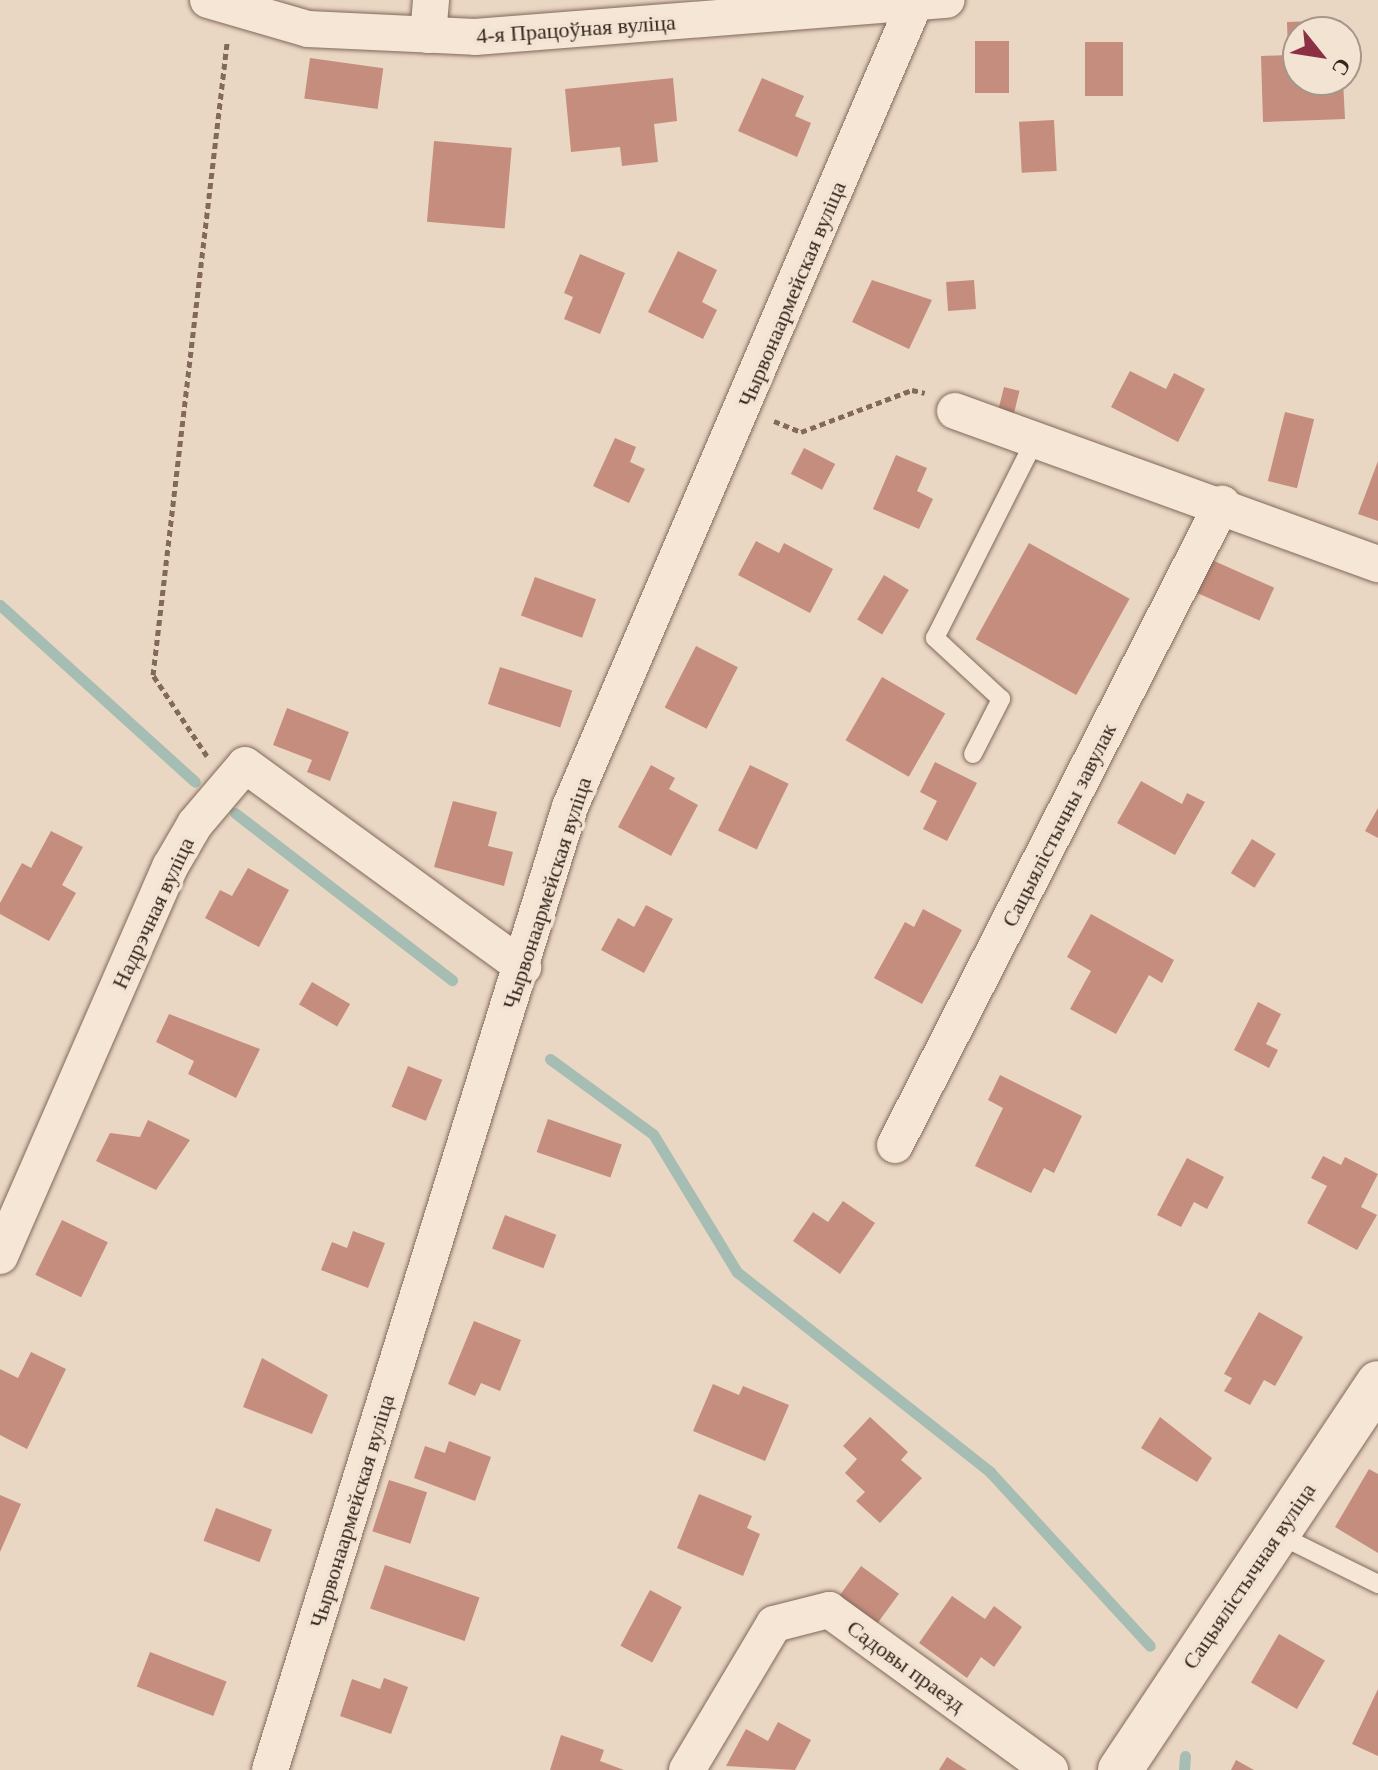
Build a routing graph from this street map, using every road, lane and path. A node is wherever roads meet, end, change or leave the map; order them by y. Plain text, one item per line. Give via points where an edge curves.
1 (926, 1) edge
2 (219, 5) edge
3 (430, 18) edge
4 (745, 404) junction
5 (955, 411) joint
6 (1035, 440) junction
7 (1222, 504) junction
8 (1378, 564) edge
9 (973, 754) dead end
10 (227, 785) junction
11 (523, 967) junction
12 (895, 1145) dead end
13 (0, 1256) edge
14 (1378, 1383) edge
15 (1277, 1534) junction
16 (1378, 1584) edge
17 (270, 1770) edge
18 (687, 1770) edge
19 (1050, 1770) edge
20 (1120, 1770) edge

1 - 3 street, 4-я Працоўная вуліца via 534,35
1 - 4 street, Чырвонаармейская вуліца
2 - 3 street, 4-я Працоўная вуліца via 308,29
2 - 10 path via 153,675
4 - 5 path via 801,432 912,390
4 - 11 street, Чырвонаармейская вуліца via 570,807
5 - 6 street
6 - 7 street
6 - 9 lane via 935,638 1001,699
7 - 8 street
7 - 12 street, Сацыялістычны завулак
10 - 11 street via 245,765
10 - 13 street, Надрэчная вуліца via 170,867
11 - 17 street, Чырвонаармейская вуліца
14 - 15 main road, Сацыялістычная вуліца
15 - 16 lane
15 - 20 main road, Сацыялістычная вуліца
18 - 19 street, Садовы праезд via 774,1624 829,1610

